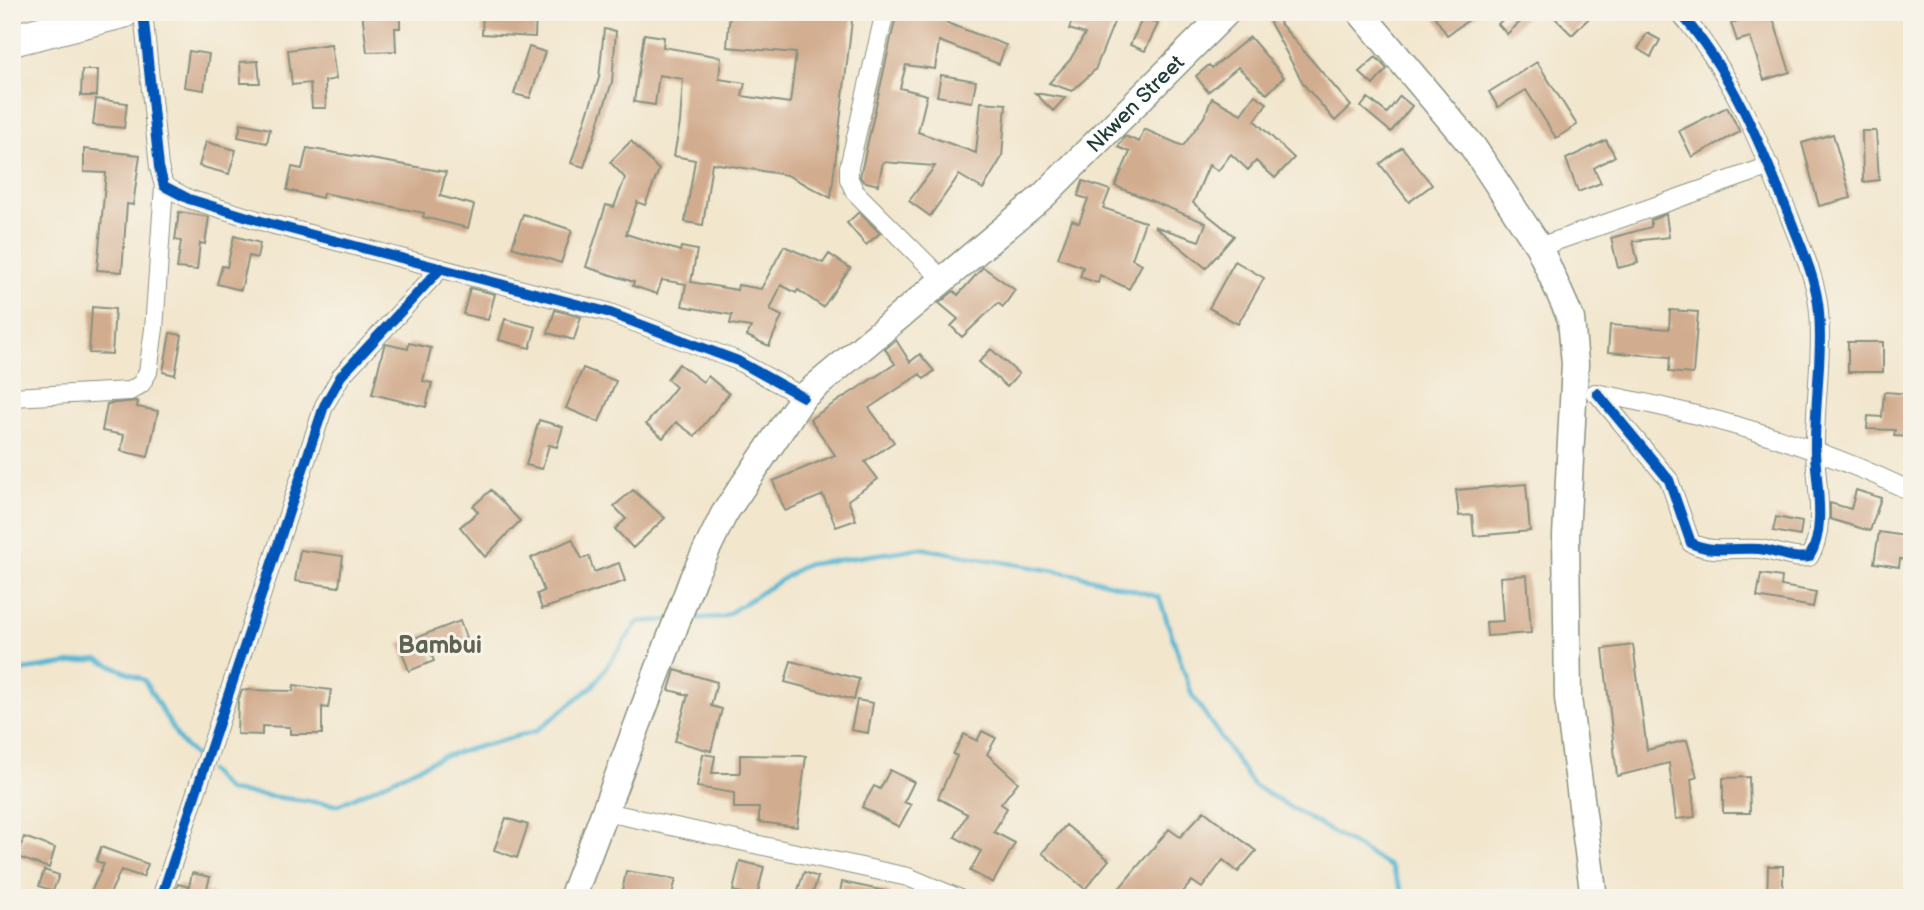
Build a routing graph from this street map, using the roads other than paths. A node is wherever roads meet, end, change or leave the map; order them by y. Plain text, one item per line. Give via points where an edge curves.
1 (123, 12) edge
2 (143, 12) edge
3 (885, 12) edge
4 (1227, 12) edge
5 (1360, 12) edge
6 (1679, 12) edge
7 (12, 40) edge
8 (1770, 166) junction
9 (164, 186) junction
10 (1539, 247) junction
11 (441, 268) junction
12 (943, 280) junction
13 (1586, 391) junction
14 (12, 397) edge
15 (803, 397) junction
16 (1815, 451) junction
17 (1912, 492) edge
18 (606, 812) junction
19 (161, 898) edge
20 (572, 898) edge
21 (958, 898) edge
22 (1594, 898) edge

1 - 7 highway
2 - 9 street
3 - 12 street via 849,179 855,192
4 - 12 main road, Nkwen Street via 1042,197
5 - 10 main road via 1473,148
6 - 8 street via 1698,33
8 - 10 street
8 - 16 street via 1814,280 1819,307
9 - 11 street via 247,217
9 - 14 street via 154,329 148,372 141,384 130,391
10 - 13 main road via 1571,319
11 - 15 street via 607,312 737,360
11 - 19 street via 341,376 324,406
12 - 15 main road, Nkwen Street
13 - 16 street via 1669,406
13 - 16 street via 1669,480 1685,531 1699,547 1809,557 1817,535
13 - 22 main road via 1566,536 1568,698
15 - 18 main road, Nkwen Street via 724,514 693,578
16 - 17 street
18 - 20 main road, Nkwen Street
18 - 21 street via 908,877

